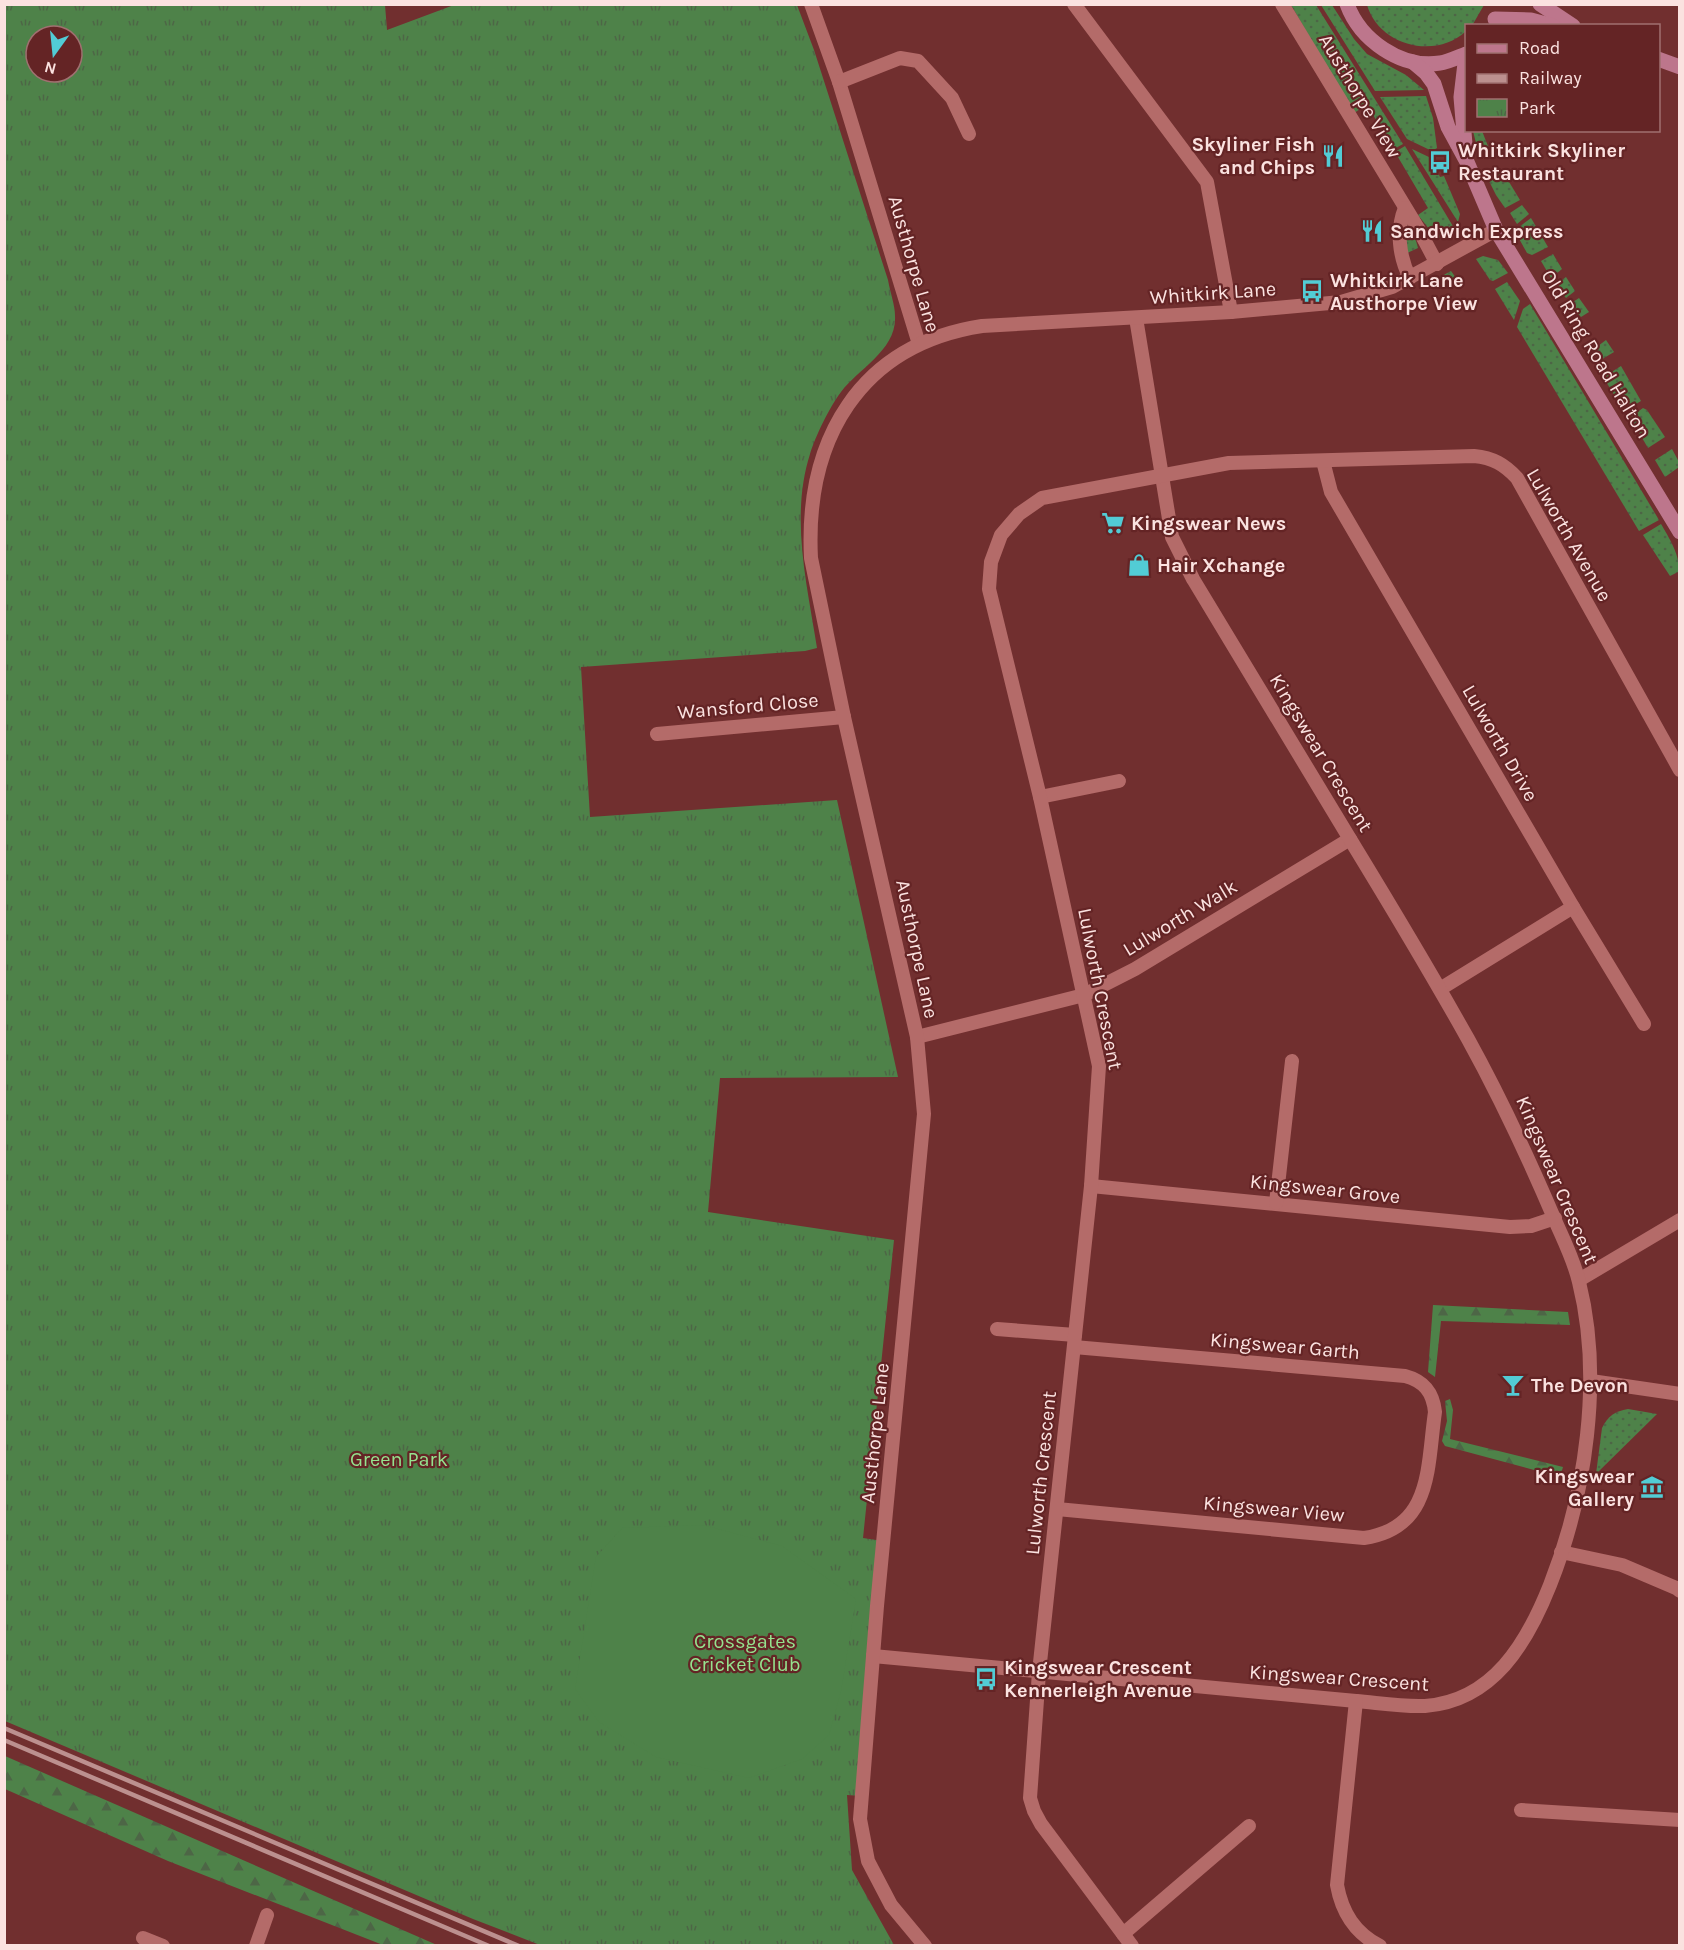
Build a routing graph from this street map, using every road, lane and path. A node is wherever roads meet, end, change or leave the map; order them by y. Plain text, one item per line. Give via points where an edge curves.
1 (811, 4) edge
2 (1074, 4) edge
3 (1282, 4) edge
4 (1347, 4) edge
5 (1540, 4) edge
6 (1496, 16) edge
7 (1546, 24) edge
8 (1570, 24) edge
9 (1465, 54) edge
10 (1660, 59) edge
11 (1413, 62) junction
12 (1465, 63) edge
13 (1680, 67) edge
14 (839, 82) junction
15 (969, 134) dead end
16 (1467, 162) junction
17 (1405, 208) junction
18 (1496, 230) junction
19 (1437, 264) junction
20 (1410, 278) junction
21 (1231, 312) junction
22 (1136, 318) junction
23 (919, 344) junction
24 (1323, 461) junction
25 (1161, 475) junction
26 (1680, 532) edge
27 (844, 717) junction
28 (657, 734) dead end
29 (1680, 770) edge
30 (1119, 781) dead end
31 (1040, 797) junction
32 (1350, 839) junction
33 (1574, 907) junction
34 (1440, 989) junction
35 (1084, 995) junction
36 (1644, 1024) dead end
37 (917, 1037) junction
38 (1292, 1061) dead end
39 (1091, 1186) junction
40 (1276, 1203) junction
41 (1555, 1218) junction
42 (1680, 1220) edge
43 (1579, 1280) junction
44 (997, 1329) dead end
45 (1075, 1341) junction
46 (1591, 1381) junction
47 (1680, 1394) edge
48 (1430, 1448) joint
49 (1057, 1509) junction
50 (1561, 1552) junction
51 (1680, 1591) edge
52 (873, 1656) junction
53 (1039, 1672) junction
54 (1356, 1701) junction
55 (1521, 1810) dead end
56 (1680, 1820) edge
57 (1249, 1826) dead end
58 (267, 1915) dead end
59 (1123, 1934) junction
60 (143, 1938) dead end
61 (163, 1946) edge
62 (256, 1946) edge
63 (925, 1946) edge
64 (1132, 1946) edge
65 (1380, 1946) edge

1 - 14 street, Austhorpe Lane
2 - 21 street via 1207,183
3 - 17 street, Austhorpe View
4 - 11 main road via 1355,23 1373,42
5 - 8 main road
6 - 7 main road
9 - 11 main road via 1440,63
10 - 13 main road
11 - 16 main road, Old Ring Road Halton via 1434,84
12 - 16 main road, Old Ring Road Halton via 1461,98
14 - 15 street via 900,58 918,61 952,98
14 - 23 street, Austhorpe Lane
16 - 18 main road, Old Ring Road Halton
17 - 19 street, Austhorpe View
17 - 20 street via 1400,252
18 - 19 street, Whitkirk Lane
18 - 26 main road, Old Ring Road Halton
19 - 20 street, Whitkirk Lane
20 - 21 street, Whitkirk Lane via 1341,302
21 - 22 street, Whitkirk Lane
22 - 23 street, Whitkirk Lane via 982,326 950,332
22 - 25 street, Kingswear Crescent
23 - 27 street, Austhorpe Lane via 891,362 855,396 829,437 816,477 810,517 811,558
24 - 25 street, Lulworth Avenue via 1229,463
24 - 29 street, Lulworth Avenue via 1474,456 1509,469
24 - 33 street, Lulworth Drive via 1331,492
25 - 31 street, Lulworth Crescent via 1042,498 1018,514 995,548 989,589
25 - 32 street, Kingswear Crescent via 1172,537 1193,579
27 - 28 street, Wansford Close
27 - 37 street, Austhorpe Lane
30 - 31 street
31 - 35 street, Lulworth Crescent
32 - 34 street, Kingswear Crescent
32 - 35 street, Lulworth Walk via 1135,969
33 - 34 street
33 - 36 street, Lulworth Drive
34 - 41 street, Kingswear Crescent via 1502,1100
35 - 37 street, Lulworth Walk
35 - 39 street, Lulworth Crescent via 1099,1066
37 - 52 street, Austhorpe Lane via 924,1114
38 - 40 street
39 - 40 street, Kingswear Grove
39 - 45 street, Lulworth Crescent
40 - 41 street, Kingswear Grove via 1510,1227 1531,1226
41 - 43 street, Kingswear Crescent
42 - 43 street
43 - 46 street, Kingswear Crescent
44 - 45 street, Kingswear Garth
45 - 48 street, Kingswear Garth via 1414,1379 1430,1392 1434,1401
45 - 49 street, Lulworth Crescent
46 - 47 street
46 - 50 street, Kingswear Crescent via 1581,1482
48 - 49 street, Kingswear View via 1419,1502 1402,1524 1378,1536 1364,1538
49 - 53 street, Lulworth Crescent
50 - 51 street via 1622,1565
50 - 54 street, Kingswear Crescent via 1532,1626 1511,1660 1493,1678 1465,1696 1433,1705
52 - 53 street, Kingswear Crescent
52 - 63 street, Austhorpe Lane via 860,1819 868,1861 891,1905
53 - 54 street, Kingswear Crescent
53 - 59 street, Lulworth Crescent via 1030,1783 1034,1812
54 - 65 street via 1337,1885 1351,1922
55 - 56 street
57 - 59 street
58 - 62 street
59 - 64 street, Lulworth Crescent
60 - 61 street

